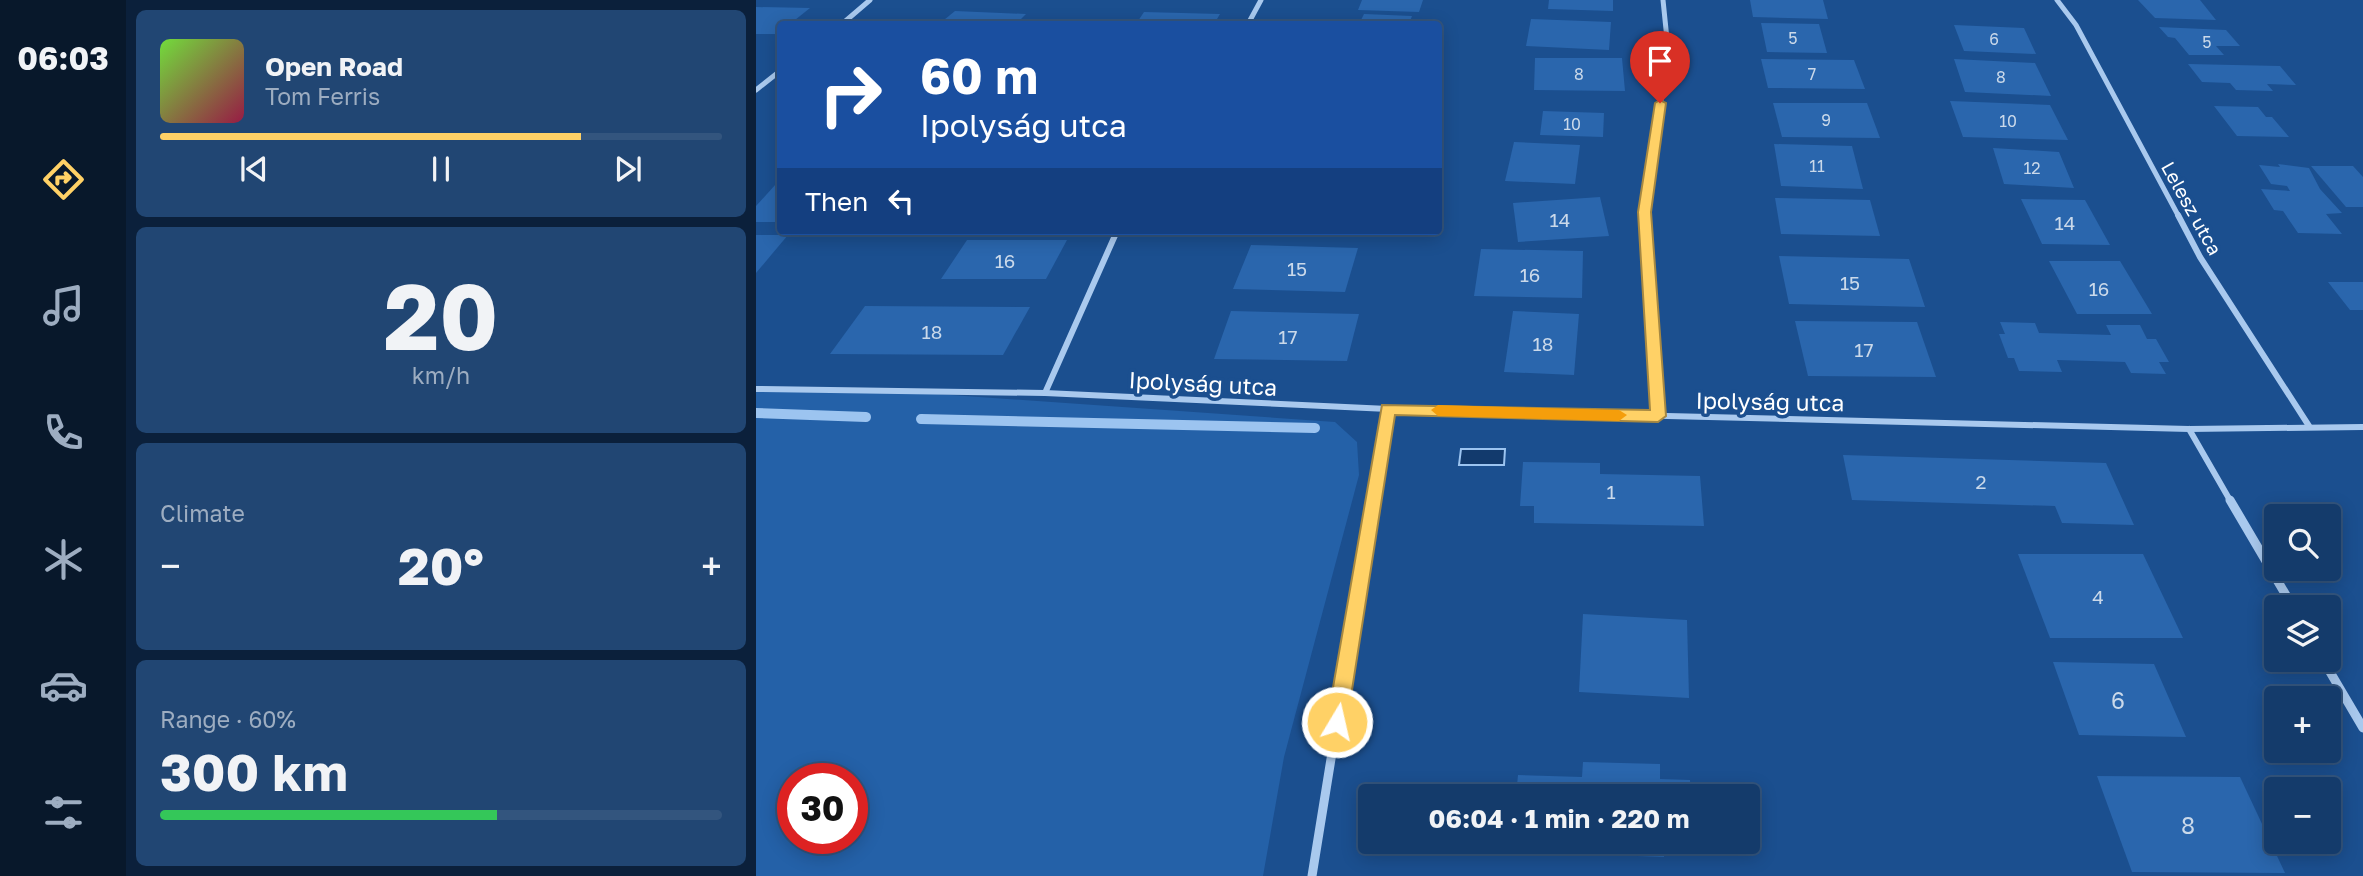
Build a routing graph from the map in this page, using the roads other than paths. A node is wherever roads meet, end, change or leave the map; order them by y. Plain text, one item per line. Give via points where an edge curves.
1 (870, 0) edge
2 (1261, 0) edge
3 (1663, 0) edge
4 (2057, 0) edge
5 (846, 21) edge
6 (1250, 21) edge
7 (777, 73) edge
8 (756, 90) edge
9 (1115, 235) edge
10 (756, 389) edge
11 (1045, 393) junction
12 (1388, 409) junction
13 (1658, 416) junction
14 (2309, 426) junction
15 (2363, 427) edge
16 (2189, 429) junction
17 (2286, 595) edge
18 (2330, 672) edge
19 (2363, 728) edge
20 (1312, 876) edge

1 - 5 street
2 - 6 street
3 - 13 street via 1668,49 1645,212
4 - 14 street, Lelesz utca via 2076,25 2200,257
7 - 8 street
9 - 11 street
10 - 11 street, Ipolyság utca
11 - 12 street, Ipolyság utca
12 - 13 street, Ipolyság utca
12 - 20 street
13 - 16 street, Ipolyság utca
14 - 15 street, Ipolyság utca
14 - 16 street, Ipolyság utca
16 - 17 street
18 - 19 street

